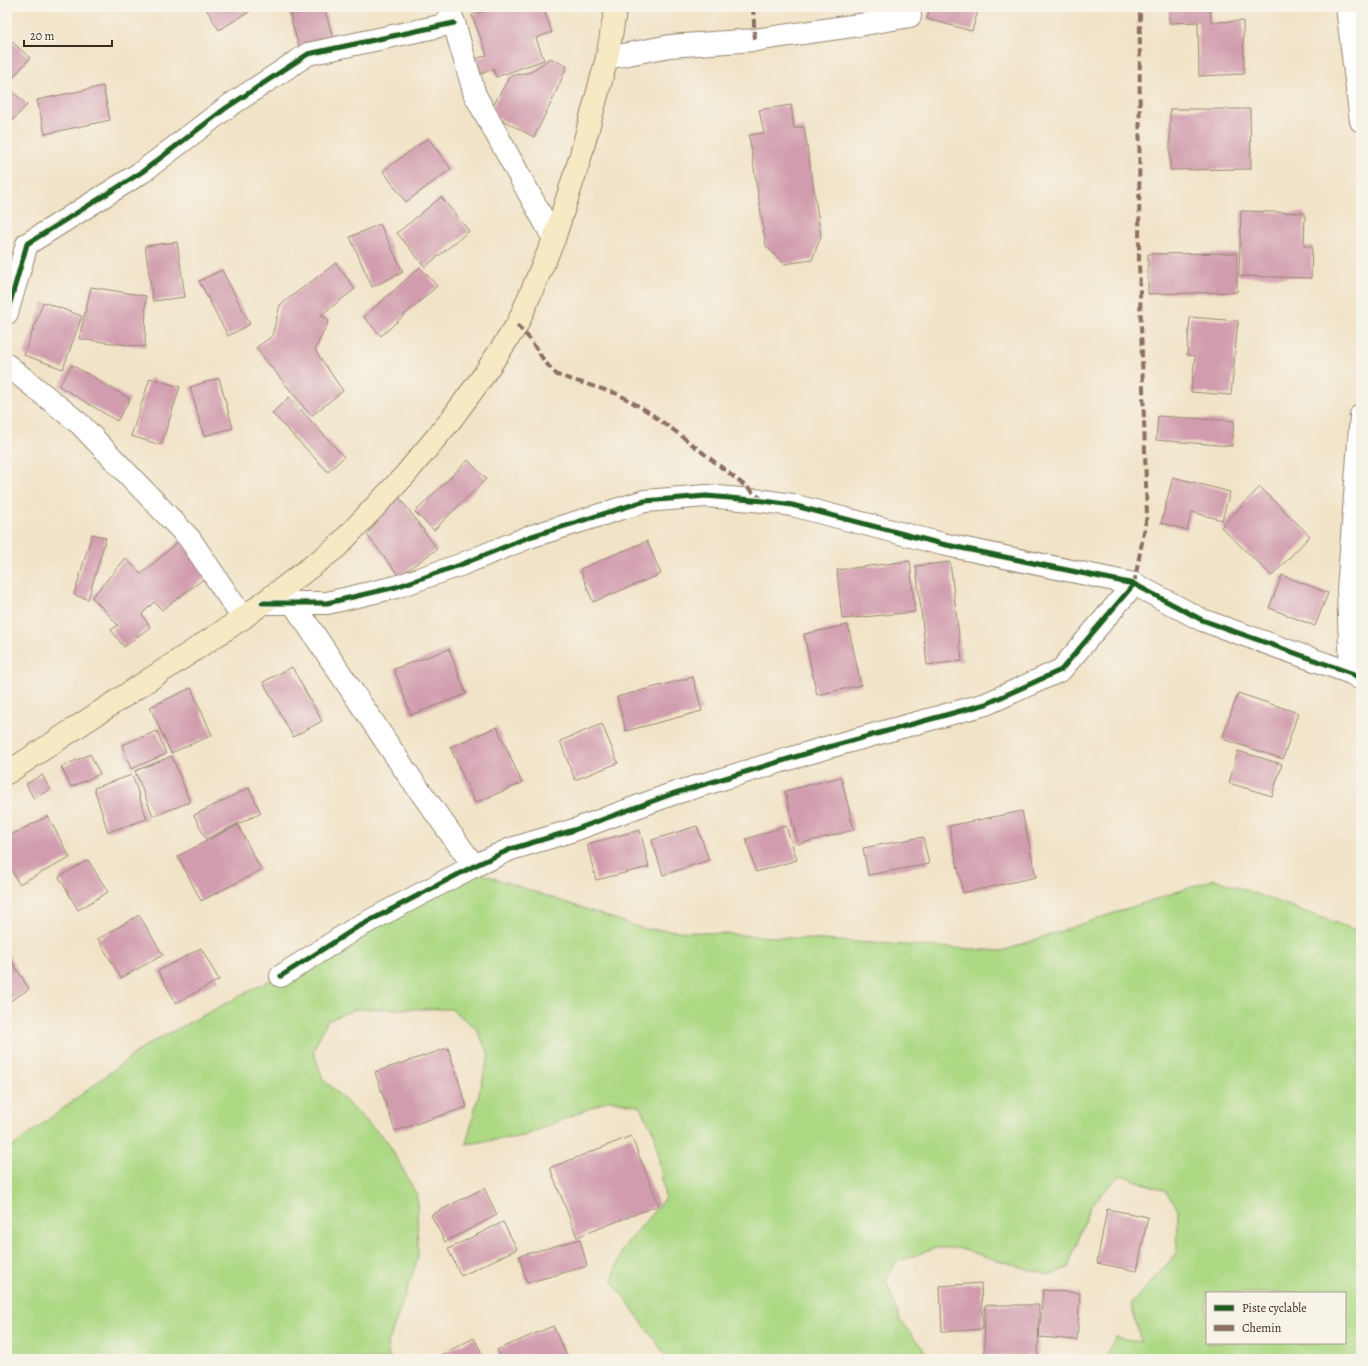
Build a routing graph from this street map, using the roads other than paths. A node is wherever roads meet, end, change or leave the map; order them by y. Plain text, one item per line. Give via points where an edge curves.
1 (616, 7) edge
2 (1347, 7) edge
3 (451, 15) edge
4 (910, 16) dead end
5 (607, 58) junction
6 (1361, 121) edge
7 (554, 239) junction
8 (7, 313) edge
9 (7, 366) edge
10 (1361, 415) edge
11 (1134, 584) junction
12 (262, 603) junction
13 (293, 603) junction
14 (243, 618) junction
15 (1356, 676) edge
16 (7, 773) edge
17 (474, 866) junction
18 (281, 976) dead end

1 - 5 main road
2 - 6 street
3 - 7 street via 475,96
3 - 8 street via 308,54 226,108 142,172 27,244
4 - 5 street via 755,40 670,46
5 - 7 main road via 580,158
7 - 12 main road via 517,325 450,421 336,548
9 - 14 street via 80,424 188,538
10 - 15 street via 1348,590
11 - 13 street via 942,544 792,505 706,496 645,501 529,537 396,587 327,603
11 - 15 street via 1202,620
11 - 17 street via 1061,670 986,704 825,748 672,794 511,850
12 - 13 street
12 - 14 main road
13 - 17 street via 407,773
14 - 16 main road
17 - 18 street via 356,928

